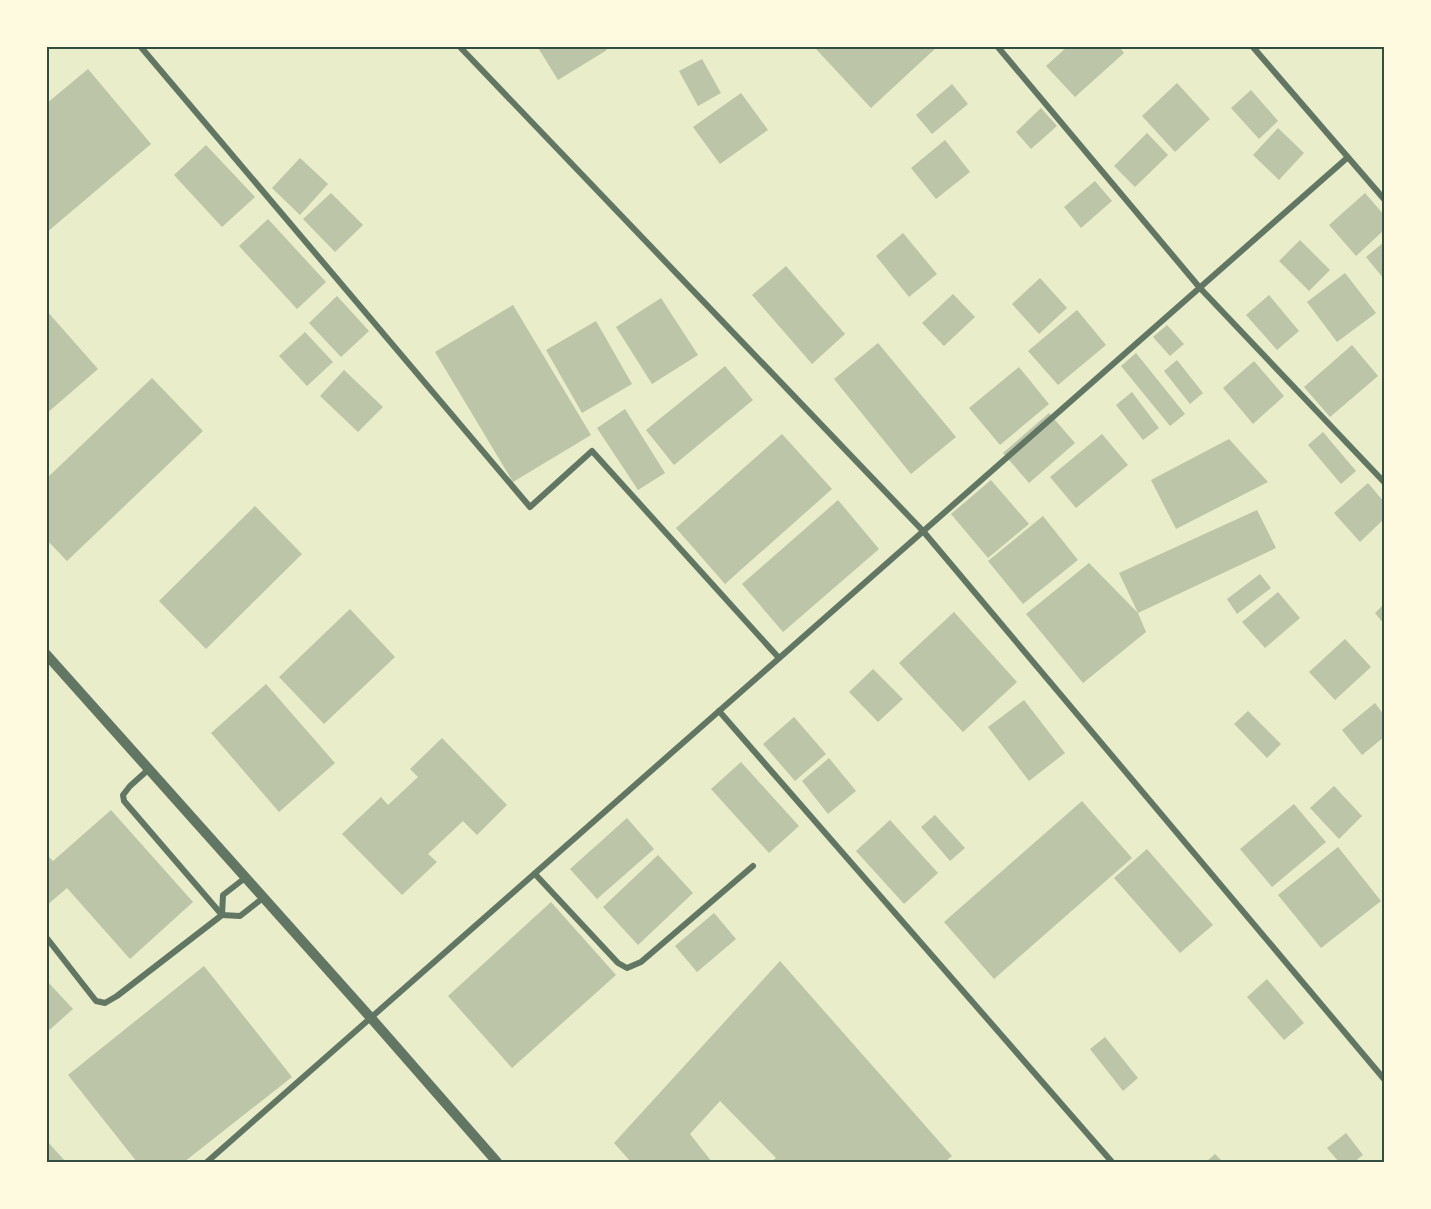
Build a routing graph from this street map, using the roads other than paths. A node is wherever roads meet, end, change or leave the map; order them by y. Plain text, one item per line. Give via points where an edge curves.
1 (140, 46) edge
2 (459, 46) edge
3 (997, 46) edge
4 (1252, 46) edge
5 (1347, 158) junction
6 (1384, 199) edge
7 (1200, 288) junction
8 (1384, 482) edge
9 (923, 531) junction
10 (46, 654) edge
11 (780, 658) junction
12 (719, 711) junction
13 (149, 769) junction
14 (753, 866) dead end
15 (535, 874) junction
16 (245, 878) junction
17 (263, 898) junction
18 (222, 915) junction
19 (46, 936) edge
20 (371, 1018) junction
21 (1384, 1079) edge
22 (207, 1162) edge
23 (497, 1162) edge
24 (1112, 1162) edge

1 - 11 street via 530,507 592,451
2 - 9 street
3 - 7 street
4 - 5 street
5 - 6 street
5 - 7 street
7 - 8 street
7 - 9 street
9 - 11 street
9 - 21 street
10 - 13 street
11 - 12 street
12 - 15 street
12 - 24 street
13 - 16 street
13 - 18 street via 130,786 123,795 124,801
14 - 15 street via 641,962 627,968
15 - 20 street
16 - 17 street
16 - 18 street via 223,895
17 - 18 street via 240,916
17 - 20 street
18 - 19 street via 105,1003 96,1001
20 - 22 street
20 - 23 street

